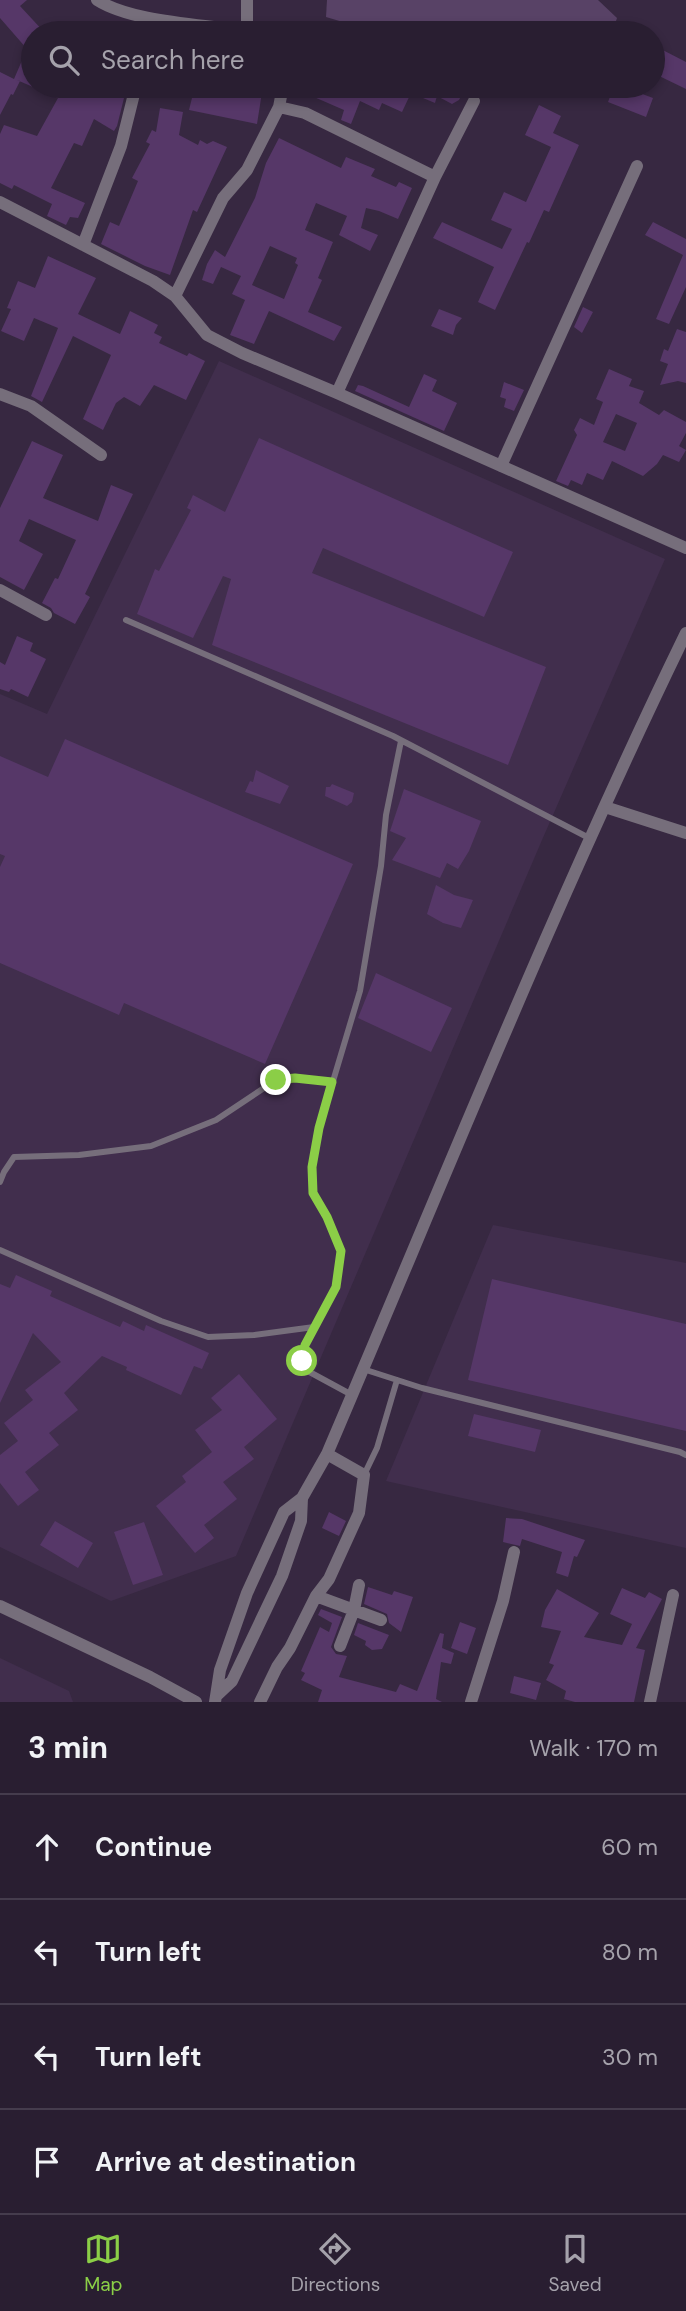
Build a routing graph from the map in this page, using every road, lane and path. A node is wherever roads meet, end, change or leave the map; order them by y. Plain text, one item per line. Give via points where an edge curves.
1 (97, 0) edge
2 (247, 0) edge
3 (176, 21) edge
4 (250, 21) edge
5 (133, 98) edge
6 (281, 98) edge
7 (474, 101) dead end
8 (279, 107) junction
9 (637, 166) dead end
10 (435, 177) junction
11 (0, 202) edge
12 (83, 244) junction
13 (175, 296) junction
14 (337, 393) junction
15 (0, 394) edge
16 (101, 455) dead end
17 (501, 466) junction
18 (686, 548) edge
19 (0, 590) edge
20 (47, 615) dead end
21 (126, 620) dead end
22 (686, 633) edge
23 (401, 741) junction
24 (605, 807) junction
25 (686, 833) edge
26 (591, 839) junction
27 (332, 1082) junction
28 (0, 1182) edge
29 (0, 1250) edge
30 (314, 1327) junction
31 (363, 1369) junction
32 (397, 1380) junction
33 (352, 1395) junction
34 (327, 1454) junction
35 (686, 1455) edge
36 (364, 1475) junction
37 (302, 1498) junction
38 (514, 1552) dead end
39 (359, 1585) dead end
40 (673, 1595) dead end
41 (316, 1596) junction
42 (0, 1606) edge
43 (354, 1609) junction
44 (381, 1620) dead end
45 (340, 1646) dead end
46 (216, 1699) edge
47 (196, 1702) edge
48 (260, 1702) edge
49 (471, 1702) edge
50 (650, 1702) edge

1 - 3 street via 108,7
2 - 4 street
5 - 12 street via 121,146
6 - 8 street
7 - 10 street
8 - 10 street via 305,113
8 - 13 street via 247,170 223,198
9 - 17 street
10 - 14 street
11 - 12 street
12 - 13 street
13 - 14 street via 207,335
14 - 17 street
15 - 16 street via 31,406
17 - 18 street
19 - 20 street
21 - 23 lane
22 - 24 street
23 - 26 lane
23 - 27 lane via 360,991
24 - 25 street
24 - 26 street
26 - 31 street via 528,976
27 - 28 lane via 276,1080 216,1120 151,1146 14,1157
27 - 30 lane via 312,1167 313,1193 341,1251 336,1287
29 - 30 lane via 208,1337
30 - 33 lane via 305,1345 304,1369
31 - 32 lane
31 - 33 street
32 - 35 lane
32 - 36 lane
33 - 34 street
34 - 36 street
34 - 37 street
36 - 41 street via 359,1513
37 - 46 street via 301,1521 282,1576 232,1681
37 - 46 street via 284,1512 247,1593 220,1670
38 - 49 street
39 - 43 street
40 - 50 street
41 - 43 street
41 - 48 street
42 - 47 street
43 - 44 street
43 - 45 street

